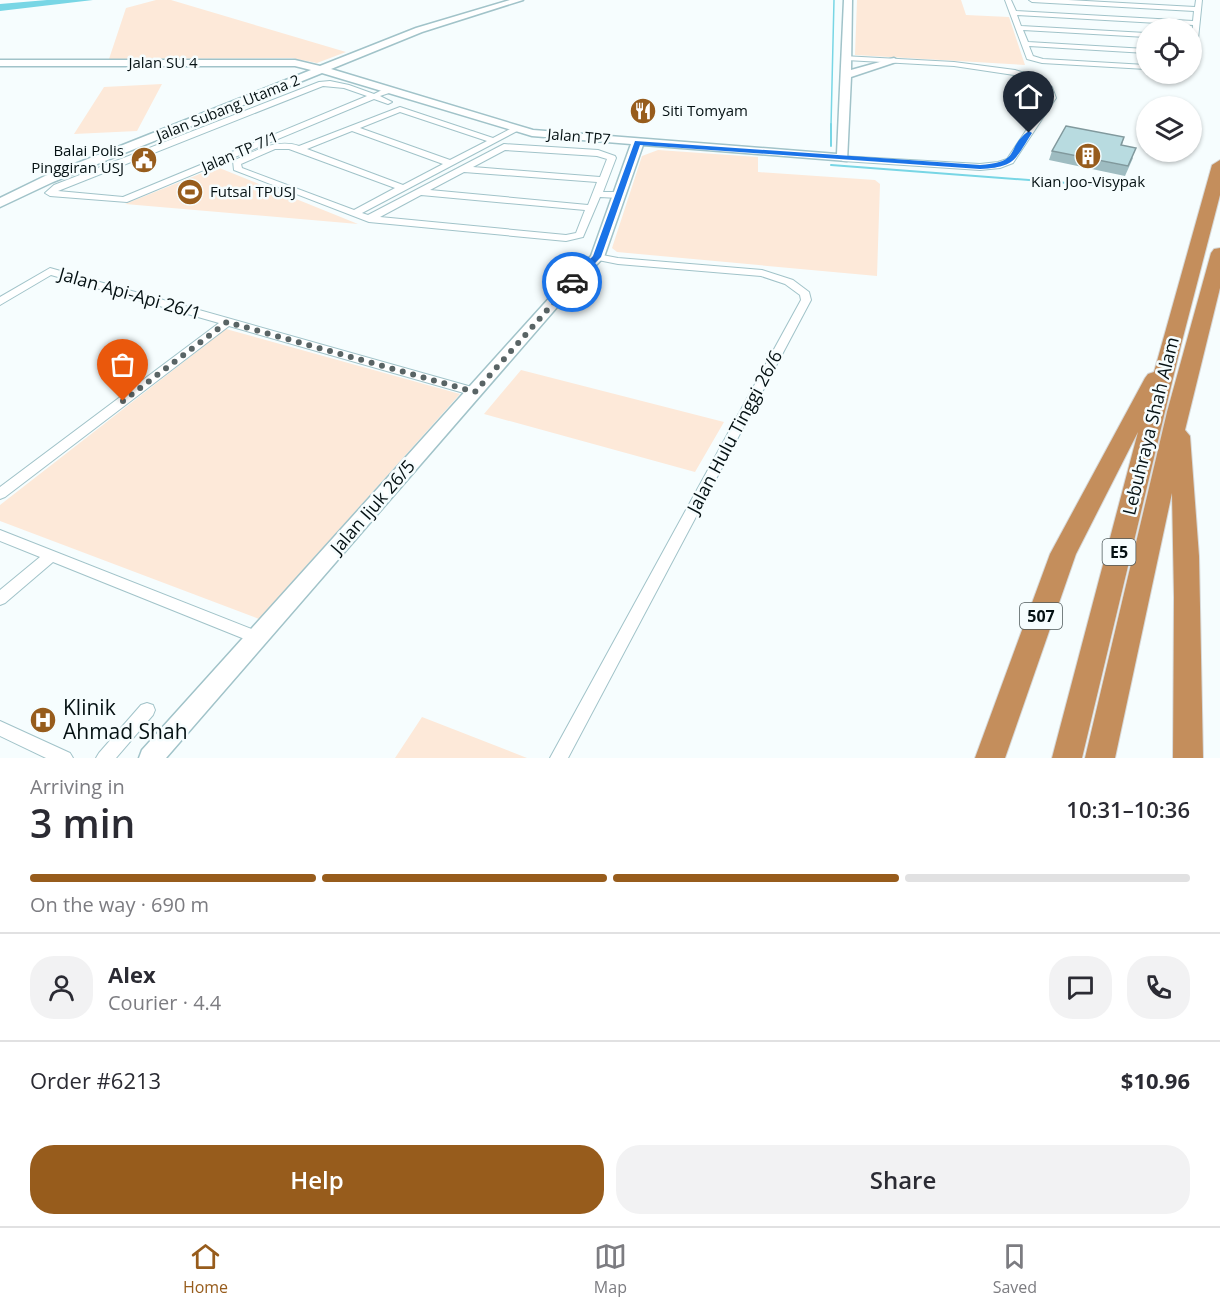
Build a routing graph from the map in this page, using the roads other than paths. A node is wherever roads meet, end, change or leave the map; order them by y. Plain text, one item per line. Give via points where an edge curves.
1 (519, 0) edge
2 (848, 0) edge
3 (1008, 0) edge
4 (1032, 0) edge
5 (1106, 0) edge
6 (1198, 5) edge
7 (1013, 13) junction
8 (1136, 20) edge
9 (1019, 28) junction
10 (1136, 34) edge
11 (1025, 44) junction
12 (1136, 50) edge
13 (846, 54) junction
14 (865, 59) joint
15 (894, 61) junction
16 (0, 63) edge
17 (1136, 66) edge
18 (324, 70) junction
19 (845, 75) junction
20 (388, 96) junction
21 (373, 97) junction
22 (352, 128) junction
23 (514, 130) junction
24 (494, 141) junction
25 (638, 142) junction
26 (300, 149) junction
27 (833, 157) junction
28 (450, 163) junction
29 (1220, 165) edge
30 (462, 169) junction
31 (601, 180) junction
32 (403, 188) junction
33 (419, 192) junction
34 (596, 194) junction
35 (618, 195) junction
36 (0, 203) edge
37 (590, 208) junction
38 (353, 214) junction
39 (369, 219) junction
40 (1220, 253) edge
41 (597, 257) junction
42 (0, 302) edge
43 (227, 322) junction
44 (1171, 345) junction
45 (475, 392) junction
46 (1177, 417) junction
47 (0, 494) edge
48 (0, 535) edge
49 (51, 555) junction
50 (0, 600) edge
51 (258, 638) junction
52 (147, 710) dead end
53 (0, 728) edge
54 (64, 758) edge
55 (105, 758) edge
56 (151, 758) edge
57 (559, 758) edge
58 (990, 758) edge
59 (1067, 758) edge
60 (1100, 758) edge
61 (1188, 758) edge

1 - 18 street, Jalan Subang Utama 2 via 419,30
2 - 13 street
3 - 7 street
4 - 6 street
5 - 6 street
7 - 8 street
7 - 9 street
9 - 10 street
9 - 11 street
11 - 12 street
11 - 17 street via 1030,57 1042,61
13 - 14 street
13 - 19 street
14 - 15 street, Jalan TP7
15 - 19 street
15 - 27 street, Jalan TP7 via 1021,73 1049,88 1052,98 1010,161 1000,165
16 - 18 street, Jalan SU 4 via 285,63
18 - 20 street, Jalan TP7
18 - 36 street, Jalan Subang Utama 2 via 49,179
19 - 27 street
20 - 21 street, Jalan TP 7/1
20 - 23 street, Jalan TP7
21 - 21 street, Jalan TP 7/1 via 124,200 52,195 50,191 321,84 330,83
22 - 24 street via 400,109
22 - 26 street
22 - 28 street
23 - 24 street
23 - 25 street, Jalan TP7
24 - 28 street
25 - 27 street, Jalan TP7
25 - 35 street
26 - 32 street
26 - 38 street via 282,146 235,167
28 - 32 street
29 - 44 highway, Lebuhraya Shah Alam / E5
30 - 31 street
30 - 31 street via 504,147 598,153 612,158
30 - 33 street
31 - 34 street
32 - 38 street
33 - 37 street
33 - 39 street
34 - 35 street
34 - 37 street
35 - 41 street
37 - 39 street via 580,235 566,238
38 - 39 street
40 - 46 highway, Lebuhraya Shah Alam / E5
41 - 45 street, Jalan Ijuk 26/5
41 - 57 street, Jalan Hulu Tinggi 26/6 via 762,273 789,282 805,294 806,300
42 - 43 street, Jalan Api-Api 26/1 via 50,271
43 - 45 street, Jalan Api-Api 26/1
43 - 47 street
44 - 58 highway, 507 via 1063,554
44 - 59 highway, Lebuhraya Shah Alam / E5
45 - 51 street, Jalan Ijuk 26/5
46 - 60 highway, Lebuhraya Shah Alam / E5
46 - 61 highway via 1184,484
48 - 49 street
49 - 50 street
49 - 51 street
51 - 56 street, Jalan Ijuk 26/5
52 - 55 street
53 - 54 street

